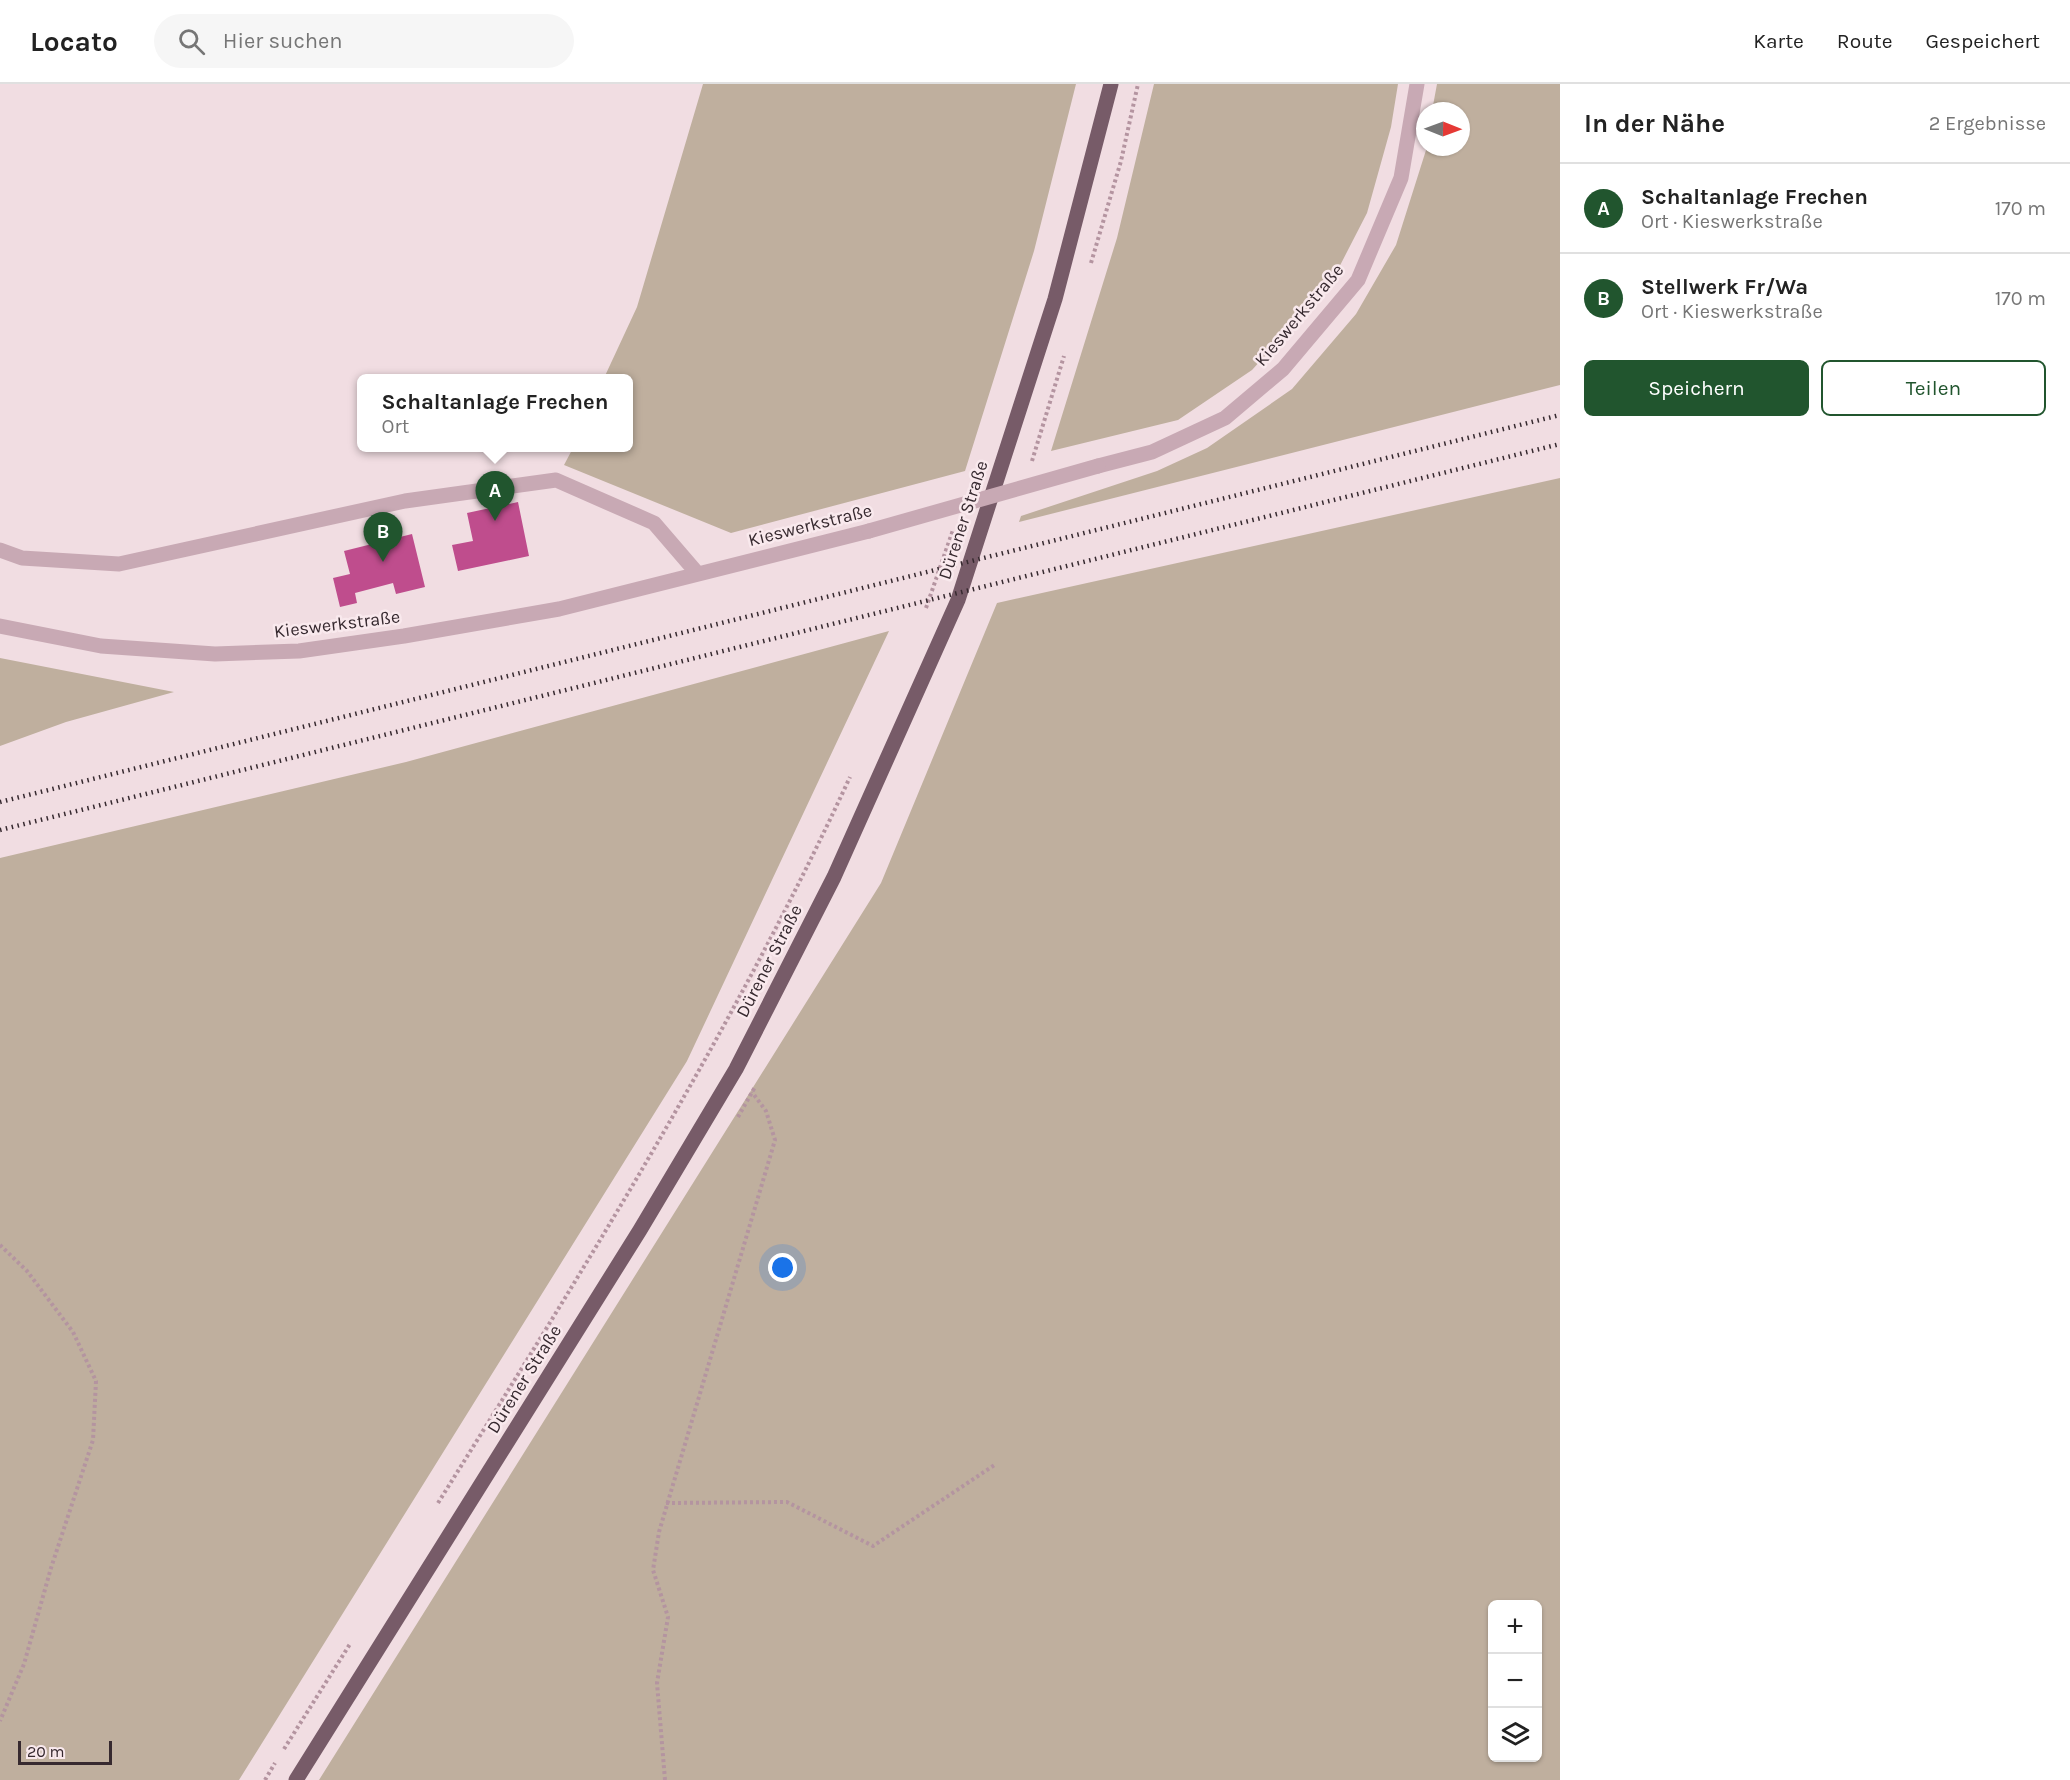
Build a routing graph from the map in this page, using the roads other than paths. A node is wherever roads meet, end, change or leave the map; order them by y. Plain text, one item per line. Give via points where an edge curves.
1 (1111, 84) edge
2 (1417, 84) edge
3 (0, 550) edge
4 (697, 573) junction
5 (0, 626) edge
6 (296, 1780) edge

1 - 6 main road, Dürener Straße via 1055,299 958,600 834,877 736,1069 640,1230
2 - 4 street, Kieswerkstraße, bridge via 1401,178 1358,280 1283,369 1225,418 1152,452 869,531
3 - 4 street via 22,558 119,564 405,501 556,480 654,524
4 - 5 street, Kieswerkstraße via 559,609 298,651 215,654 101,645

